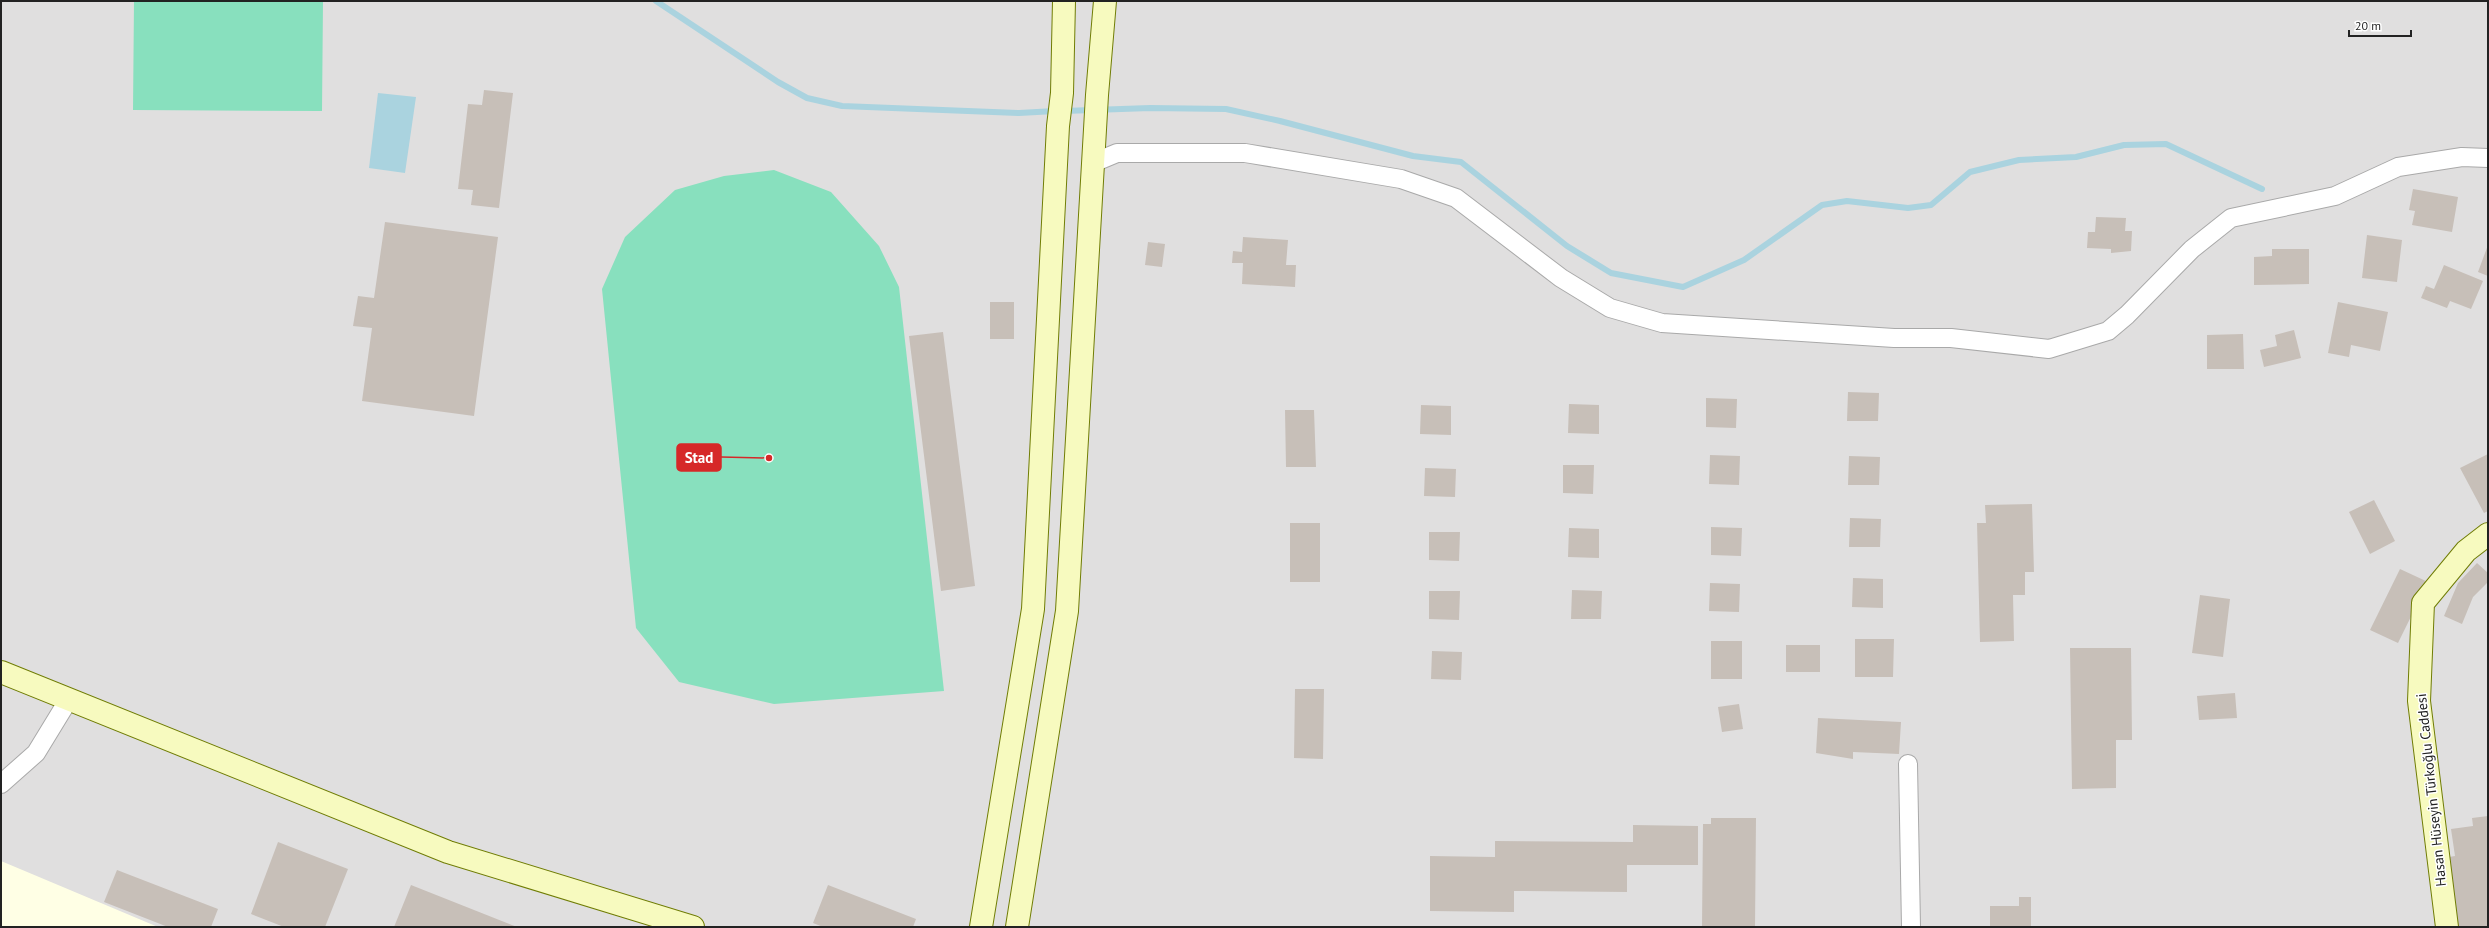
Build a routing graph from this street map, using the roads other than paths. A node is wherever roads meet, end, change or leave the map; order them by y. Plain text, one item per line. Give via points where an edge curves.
1 (1064, 1) edge
2 (1105, 1) edge
3 (2488, 158) edge
4 (1093, 163) junction
5 (2488, 534) edge
6 (1, 672) edge
7 (69, 699) junction
8 (1908, 764) dead end
9 (1, 784) edge
10 (693, 927) edge
11 (981, 927) edge
12 (1017, 927) edge
13 (1911, 927) edge
14 (2447, 927) edge

1 - 11 street via 1062,93 1058,126 1033,609
2 - 4 street via 1096,95
3 - 4 street via 2462,157 2398,167 2335,196 2231,218 2192,248 2108,331 2049,349 1951,338 1894,338 1662,323 1610,308 1561,278 1456,198 1401,179 1245,153 1117,153
4 - 12 street via 1067,611
5 - 14 street, Hasan Hüseyin Türkoğlu Caddesi via 2466,552 2423,603 2419,701
6 - 7 street
7 - 9 street via 36,754
7 - 10 street via 448,852
8 - 13 street

